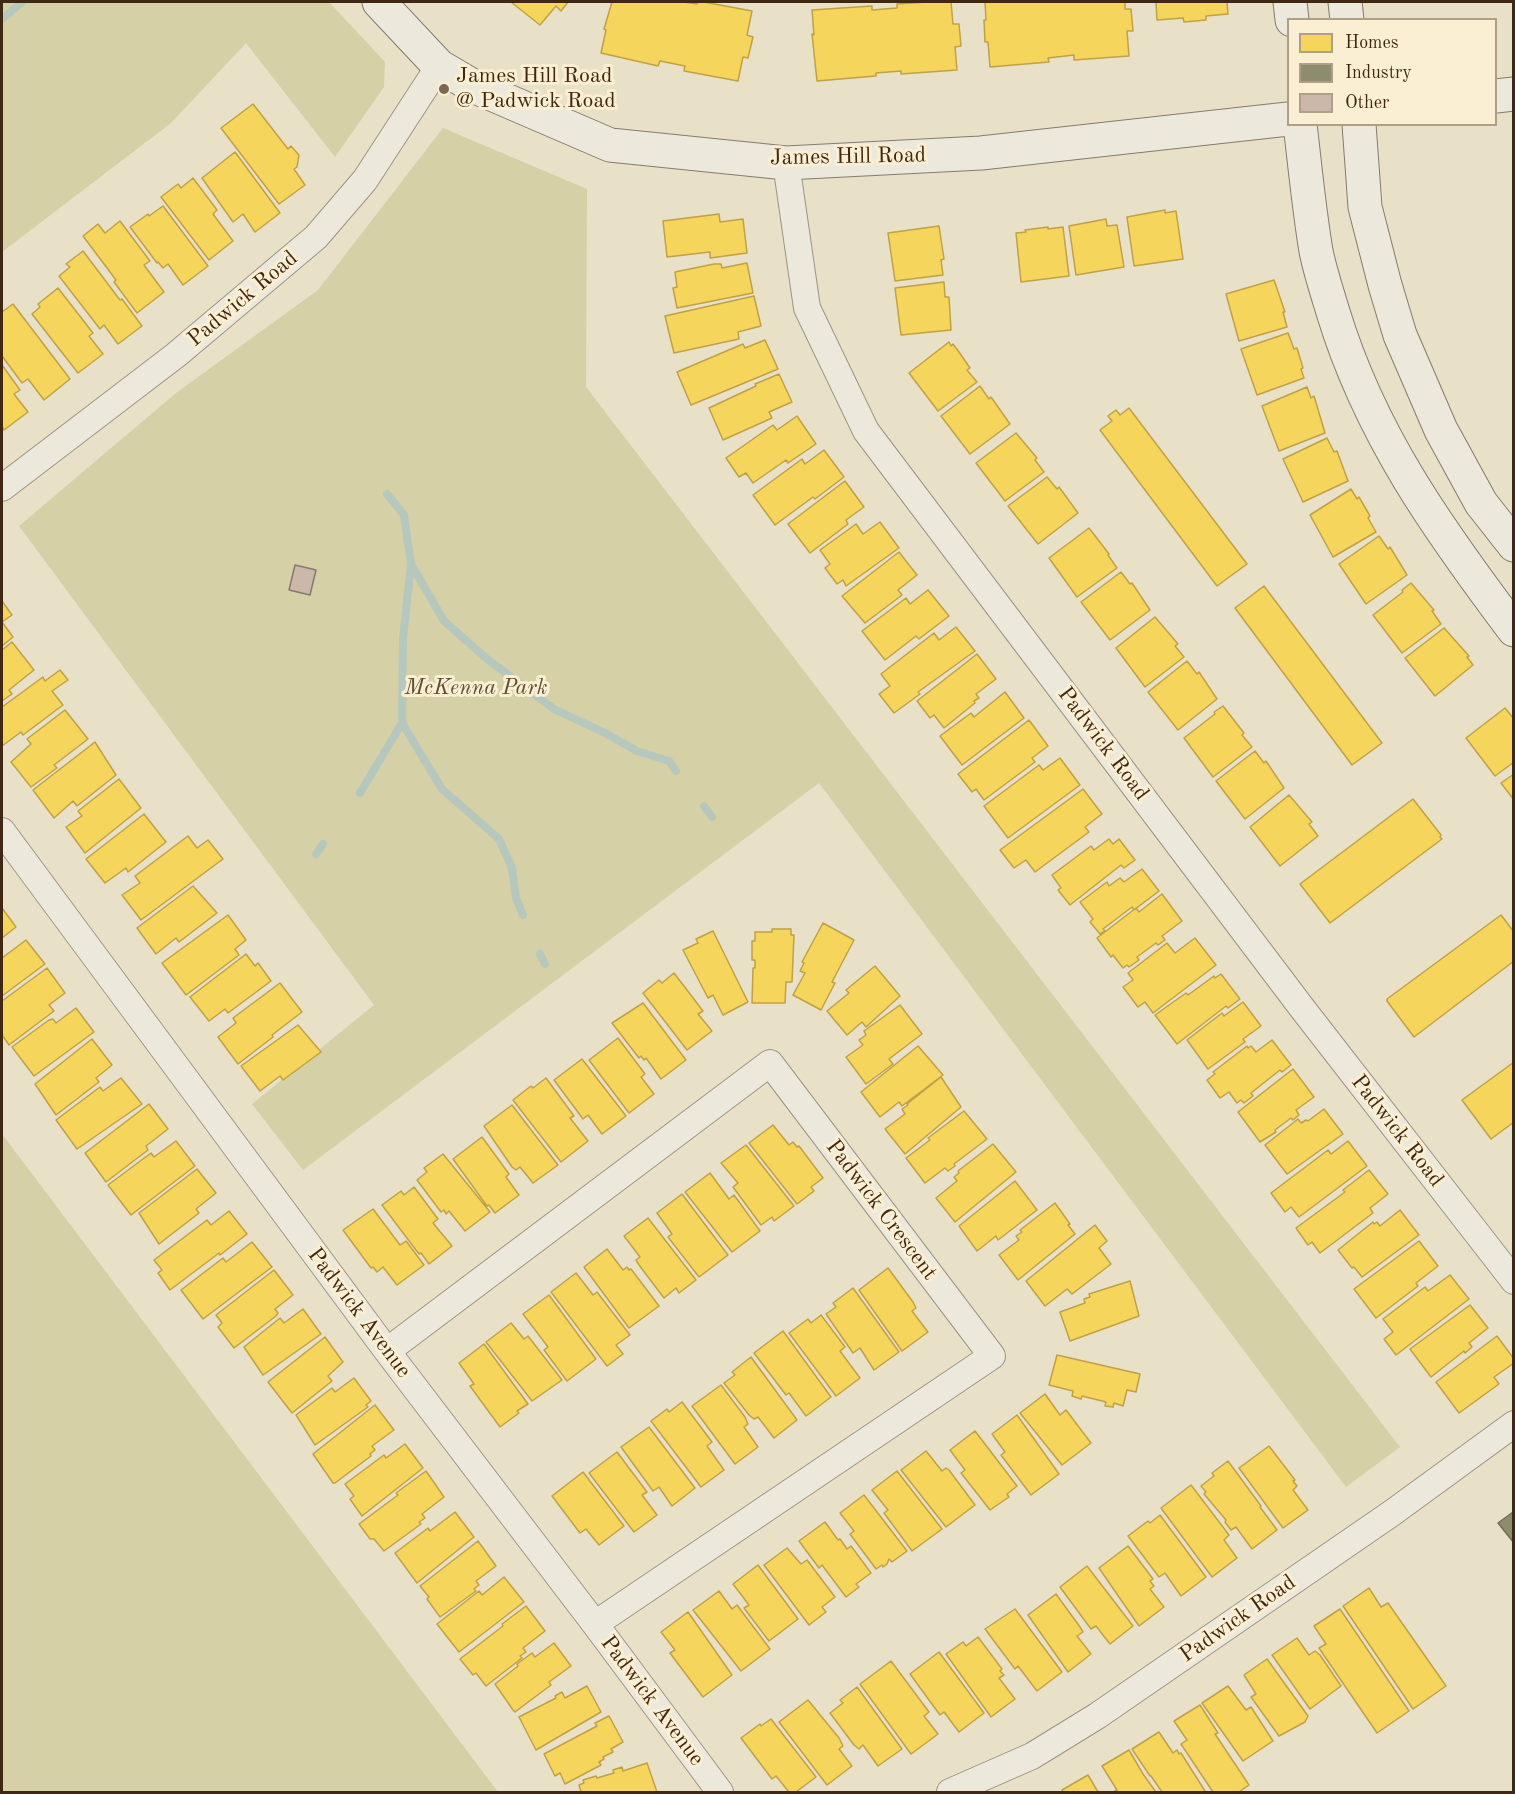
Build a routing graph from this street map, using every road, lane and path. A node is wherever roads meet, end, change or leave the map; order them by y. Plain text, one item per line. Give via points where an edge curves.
1 (379, 2) edge
2 (1290, 2) edge
3 (1345, 2) edge
4 (1292, 18) edge
5 (1347, 18) edge
6 (440, 66) junction
7 (1514, 94) edge
8 (1497, 96) edge
9 (1287, 119) edge
10 (1300, 126) edge
11 (1359, 126) edge
12 (786, 162) junction
13 (2, 488) edge
14 (1514, 546) edge
15 (1514, 630) edge
16 (2, 831) edge
17 (1514, 1281) edge
18 (387, 1351) junction
19 (1514, 1424) edge
20 (595, 1624) junction
21 (720, 1792) edge
22 (950, 1792) edge

1 - 6 street, James Hill Road
2 - 4 street
3 - 5 street
6 - 12 street, James Hill Road via 473,86 610,145
6 - 13 street, Padwick Road via 365,180 316,237 176,355
7 - 8 street
9 - 12 street, James Hill Road via 981,153
10 - 15 street via 1316,252 1355,375 1418,497
11 - 14 street via 1365,207 1400,336 1441,430 1481,503
12 - 17 street, Padwick Road via 807,308 866,431
16 - 18 street, Padwick Avenue
18 - 20 street, Padwick Avenue
18 - 20 street, Padwick Crescent via 770,1063 785,1082 992,1356
19 - 22 street, Padwick Road via 1097,1716 1032,1756
20 - 21 street, Padwick Avenue

